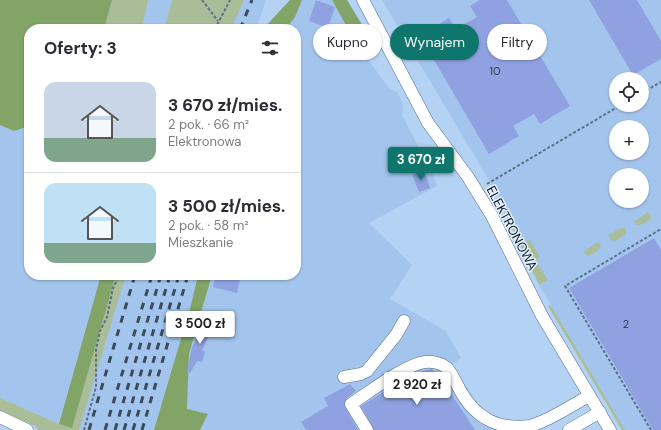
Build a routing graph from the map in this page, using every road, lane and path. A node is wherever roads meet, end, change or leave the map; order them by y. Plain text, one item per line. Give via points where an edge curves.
1 (202, 0) edge
2 (230, 0) edge
3 (363, 0) edge
4 (218, 22) joint
5 (661, 82) edge
6 (649, 89) edge
7 (610, 112) edge
8 (487, 184) dead end
9 (661, 229) edge
10 (117, 280) edge
11 (404, 321) dead end
12 (344, 377) dead end
13 (589, 396) junction
14 (600, 412) junction
15 (0, 418) edge
16 (549, 418) junction
17 (520, 429) edge
18 (27, 430) edge
19 (84, 430) edge
20 (367, 430) edge
21 (538, 430) edge
22 (569, 430) edge
23 (610, 430) edge
24 (651, 430) edge

1 - 4 path
2 - 4 path
3 - 13 street, ELEKTRONOWA via 428,123 492,216 542,316
5 - 6 path
7 - 8 path
9 - 24 path via 565,286
10 - 19 path via 96,350 96,387
11 - 12 street via 367,371
13 - 14 street, ELEKTRONOWA
13 - 16 street
14 - 22 street
14 - 23 street, ELEKTRONOWA
15 - 18 street
16 - 17 street
16 - 21 street
17 - 20 street via 495,426 476,415 447,368 437,363 423,362 401,372 351,404

